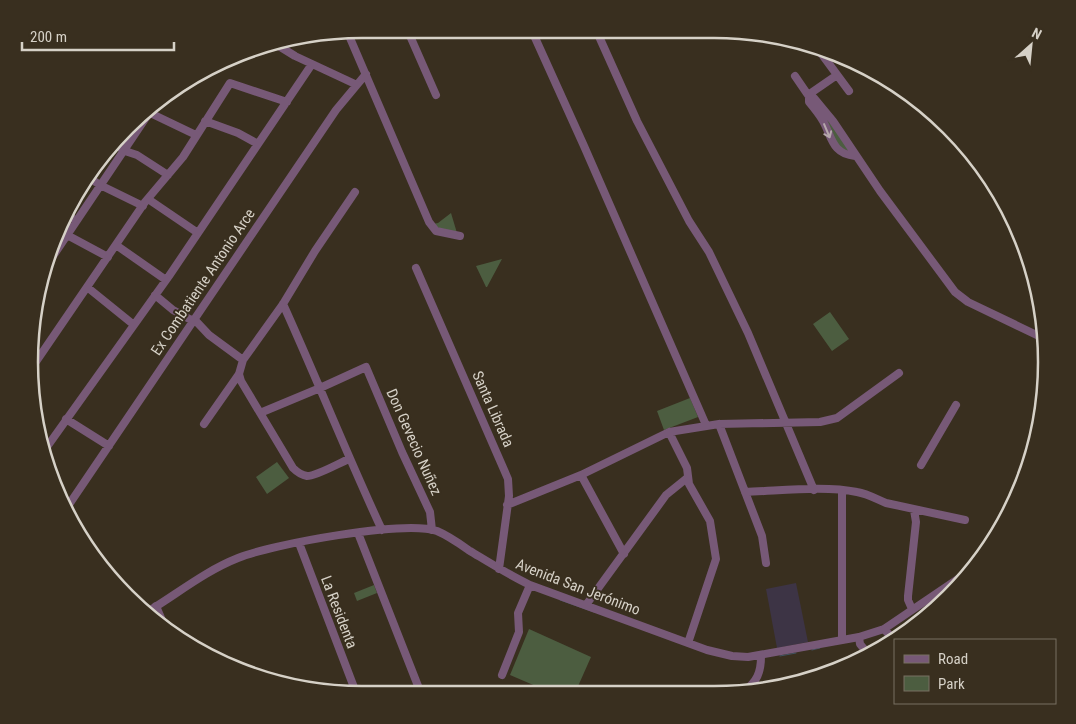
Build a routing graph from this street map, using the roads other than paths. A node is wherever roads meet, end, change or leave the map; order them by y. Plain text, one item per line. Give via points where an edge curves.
1 (350, 38) edge
2 (411, 38) edge
3 (535, 38) edge
4 (600, 38) edge
5 (282, 48) edge
6 (824, 57) edge
7 (312, 64) junction
8 (366, 74) junction
9 (837, 75) junction
10 (795, 76) dead end
11 (355, 84) junction
12 (849, 91) dead end
13 (436, 95) dead end
14 (809, 95) junction
15 (287, 102) junction
16 (153, 114) edge
17 (205, 121) junction
18 (138, 128) edge
19 (196, 134) junction
20 (258, 144) junction
21 (119, 147) edge
22 (124, 150) junction
23 (855, 156) junction
24 (168, 175) junction
25 (93, 180) edge
26 (100, 185) junction
27 (355, 192) dead end
28 (145, 202) junction
29 (71, 218) edge
30 (76, 221) junction
31 (198, 233) junction
32 (67, 235) junction
33 (460, 236) dead end
34 (116, 245) junction
35 (59, 247) edge
36 (108, 257) junction
37 (416, 268) dead end
38 (166, 280) junction
39 (87, 287) junction
40 (155, 295) junction
41 (283, 304) junction
42 (194, 320) junction
43 (134, 325) junction
44 (1037, 335) edge
45 (38, 359) edge
46 (243, 360) junction
47 (899, 373) dead end
48 (239, 374) junction
49 (320, 388) junction
50 (956, 405) dead end
51 (260, 413) junction
52 (66, 419) junction
53 (785, 422) junction
54 (204, 424) dead end
55 (719, 424) junction
56 (706, 425) junction
57 (669, 432) junction
58 (49, 444) edge
59 (109, 446) junction
60 (349, 459) junction
61 (921, 465) dead end
62 (581, 474) junction
63 (687, 478) junction
64 (814, 490) junction
65 (842, 490) junction
66 (745, 492) junction
67 (70, 503) edge
68 (507, 505) junction
69 (914, 510) junction
70 (965, 520) dead end
71 (382, 530) junction
72 (432, 530) junction
73 (358, 533) junction
74 (299, 543) junction
75 (624, 554) junction
76 (766, 563) dead end
77 (499, 569) junction
78 (950, 584) edge
79 (530, 585) junction
80 (586, 605) junction
81 (156, 606) junction
82 (151, 609) edge
83 (912, 609) junction
84 (160, 616) edge
85 (884, 630) junction
86 (889, 635) edge
87 (858, 637) junction
88 (842, 640) junction
89 (688, 643) junction
90 (864, 649) edge
91 (761, 656) junction
92 (502, 674) dead end
93 (753, 684) edge
94 (353, 686) edge
95 (418, 686) edge

1 - 8 street
2 - 13 street
3 - 56 street
4 - 53 street via 636,121 709,252 748,332
5 - 7 street
6 - 9 street
7 - 11 street
7 - 15 street
8 - 11 street, Ex Combatiente Antonio Arce
8 - 33 street via 429,222 436,230
9 - 12 street
9 - 14 street
10 - 14 street
11 - 42 street, Ex Combatiente Antonio Arce
14 - 23 street via 833,121
14 -> 23 street via 809,102 834,145
15 - 17 street via 230,83
15 - 20 street
16 - 19 street
17 - 19 street
17 - 20 street
18 - 22 street
19 - 24 street
20 - 31 street
21 - 22 street
22 - 24 street
22 - 26 street
23 - 44 street via 955,292 968,302
24 - 28 street
25 - 26 street
26 - 28 street
26 - 30 street
27 - 41 street
28 - 31 street
28 - 34 street
29 - 30 street
30 - 32 street
31 - 38 street
32 - 35 street
32 - 36 street
34 - 36 street
34 - 38 street
36 - 39 street
37 - 68 street, Santa Librada via 508,479
38 - 40 street
39 - 43 street
39 - 45 street
40 - 42 street via 173,310
40 - 43 street
41 - 46 street
41 - 49 street
42 - 46 street
42 - 59 street, Ex Combatiente Antonio Arce
43 - 52 street
46 - 48 street
47 - 53 street via 837,418 820,422
48 - 51 street
48 - 54 street
49 - 51 street
49 - 60 street
49 - 72 street, Don Gevecio Nuñez via 366,367 430,512
50 - 61 street
51 - 60 street via 292,468 302,475 312,475
52 - 58 street
52 - 59 street
53 - 55 street
53 - 64 street
55 - 56 street
55 - 66 street
56 - 57 street
57 - 62 street
57 - 63 street via 687,468
59 - 67 street, Ex Combatiente Antonio Arce
60 - 71 street
62 - 68 street
62 - 75 street
63 - 75 street via 666,495
63 - 89 street via 710,521 716,559
64 - 65 street
64 - 66 street
65 - 69 street
65 - 88 street
66 - 76 street via 762,536
68 - 77 street, Santa Librada
69 - 70 street
69 - 83 street via 916,522 908,596
71 - 72 street, Avenida San Jerónimo
71 - 73 street, Avenida San Jerónimo
72 - 77 street, Avenida San Jerónimo
73 - 74 street, Avenida San Jerónimo
73 - 95 street
74 - 81 street, Avenida San Jerónimo via 231,561
74 - 94 street, La Residenta
75 - 80 street
77 - 79 street, Avenida San Jerónimo
78 - 83 street, Avenida San Jerónimo
79 - 80 street, Avenida San Jerónimo
79 - 92 street via 518,613 519,632
80 - 89 street, Avenida San Jerónimo
81 - 82 street, Avenida San Jerónimo
81 - 84 street
83 - 85 street, Avenida San Jerónimo
85 - 86 street
85 - 87 street, Avenida San Jerónimo
87 - 88 street, Avenida San Jerónimo
87 - 90 street
88 - 91 street, Avenida San Jerónimo
89 - 91 street, Avenida San Jerónimo via 742,658
91 - 93 street via 760,673

